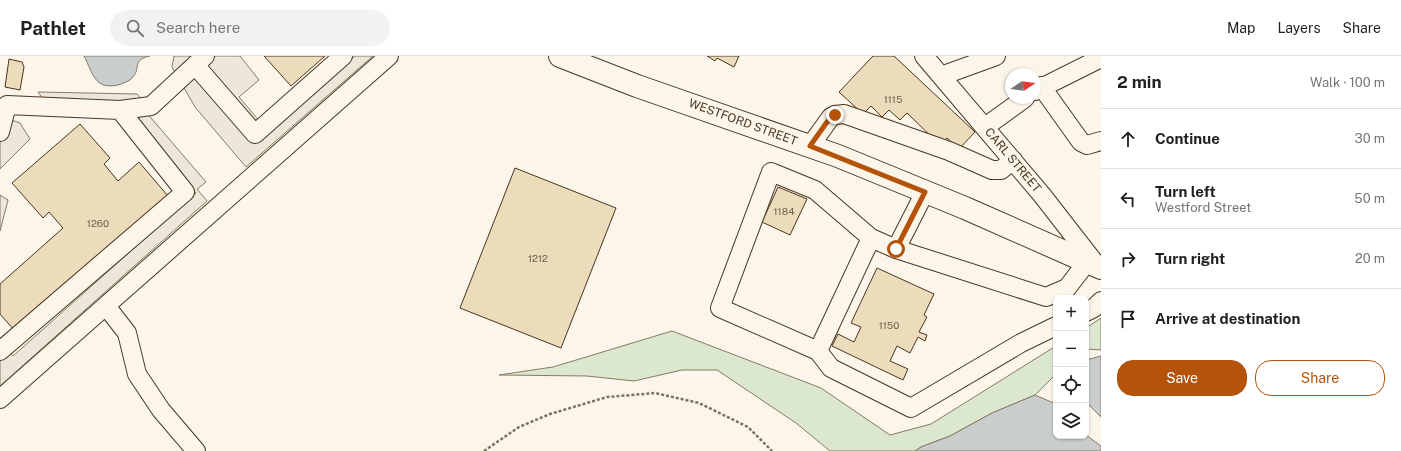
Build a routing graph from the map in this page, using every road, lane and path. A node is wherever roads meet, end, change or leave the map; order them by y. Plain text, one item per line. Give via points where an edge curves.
1 (343, 56) edge
2 (389, 56) edge
3 (560, 56) edge
4 (924, 56) edge
5 (996, 56) edge
6 (1101, 58) edge
7 (200, 61) edge
8 (941, 76) junction
9 (1041, 88) edge
10 (1041, 93) edge
11 (1017, 104) edge
12 (120, 110) junction
13 (985, 127) junction
14 (0, 132) edge
15 (1101, 141) edge
16 (810, 146) junction
17 (1013, 160) junction
18 (925, 192) junction
19 (870, 238) junction
20 (896, 249) junction
21 (1096, 266) edge
22 (1101, 301) edge
23 (106, 306) junction
24 (1089, 310) edge
25 (1053, 327) edge
26 (3, 343) edge
27 (818, 352) junction
28 (0, 399) edge
29 (196, 451) edge
30 (484, 451) edge
31 (772, 451) edge

1 - 7 street via 255,134
2 - 23 street
3 - 16 main road, WESTFORD STREET
4 - 8 street, CARL STREET
5 - 8 street
6 - 9 street
7 - 12 street via 151,106
8 - 13 street, CARL STREET
10 - 15 street via 1080,142 1087,145
11 - 13 street
12 - 14 street via 7,105
12 - 26 street via 185,192
13 - 17 street, CARL STREET
16 - 17 street via 831,117 844,114 949,150 992,170 1001,170
16 - 18 main road, WESTFORD STREET
17 - 21 street, CARL STREET
18 - 20 street
18 - 21 main road, WESTFORD STREET
19 - 20 street
19 - 27 street
19 - 27 street via 815,190 771,172 720,308
20 - 21 street via 1046,297 1067,288
22 - 24 street
23 - 28 street
23 - 29 street via 127,333 137,374 161,410
25 - 27 street via 1021,343 911,408 831,368
30 - 31 path via 519,427 550,414 608,397 655,393 700,403 748,427

